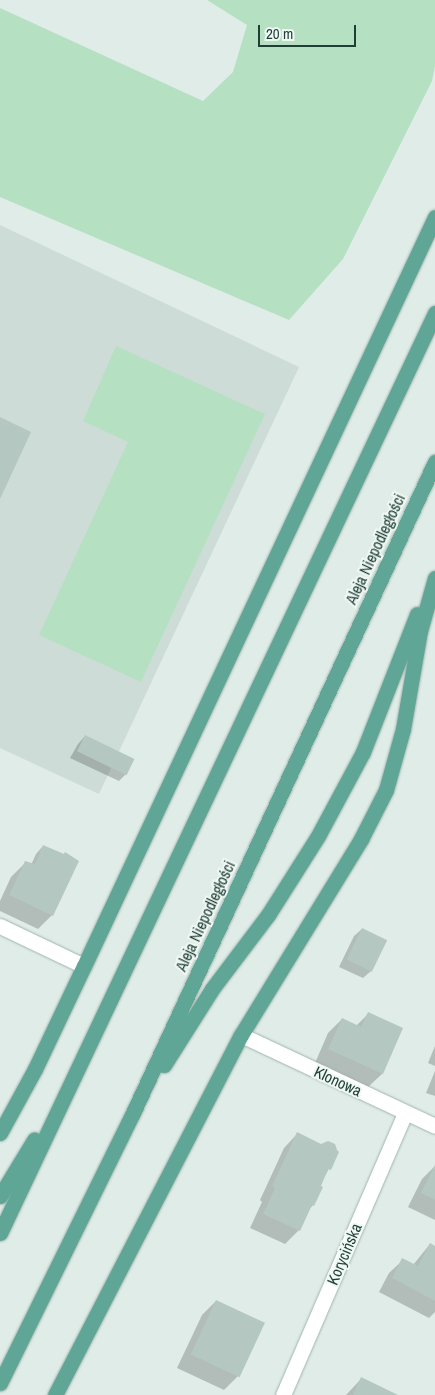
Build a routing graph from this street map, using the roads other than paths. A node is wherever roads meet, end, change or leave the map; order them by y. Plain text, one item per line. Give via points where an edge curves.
1 (435, 217) edge
2 (435, 313) edge
3 (435, 462) edge
4 (435, 568) edge
5 (435, 578) edge
6 (0, 926) edge
7 (84, 966) junction
8 (241, 1035) junction
9 (75, 1072) junction
10 (405, 1113) junction
11 (132, 1115) junction
12 (435, 1126) edge
13 (0, 1133) edge
14 (0, 1196) edge
15 (0, 1232) edge
16 (0, 1382) edge
17 (55, 1395) edge
18 (283, 1395) edge

1 - 7 main road
2 - 9 main road
3 - 11 main road, Aleja Niepodległości
4 - 11 main road via 363,752 318,836 268,915 212,988
5 - 8 main road via 420,631 404,729 386,790 361,839
6 - 7 street
7 - 13 main road via 35,1069
8 - 10 street, Klonowa
8 - 17 main road
9 - 14 main road
9 - 15 main road
10 - 12 street, Klonowa
10 - 18 street, Korycińska
11 - 16 main road, Aleja Niepodległości

